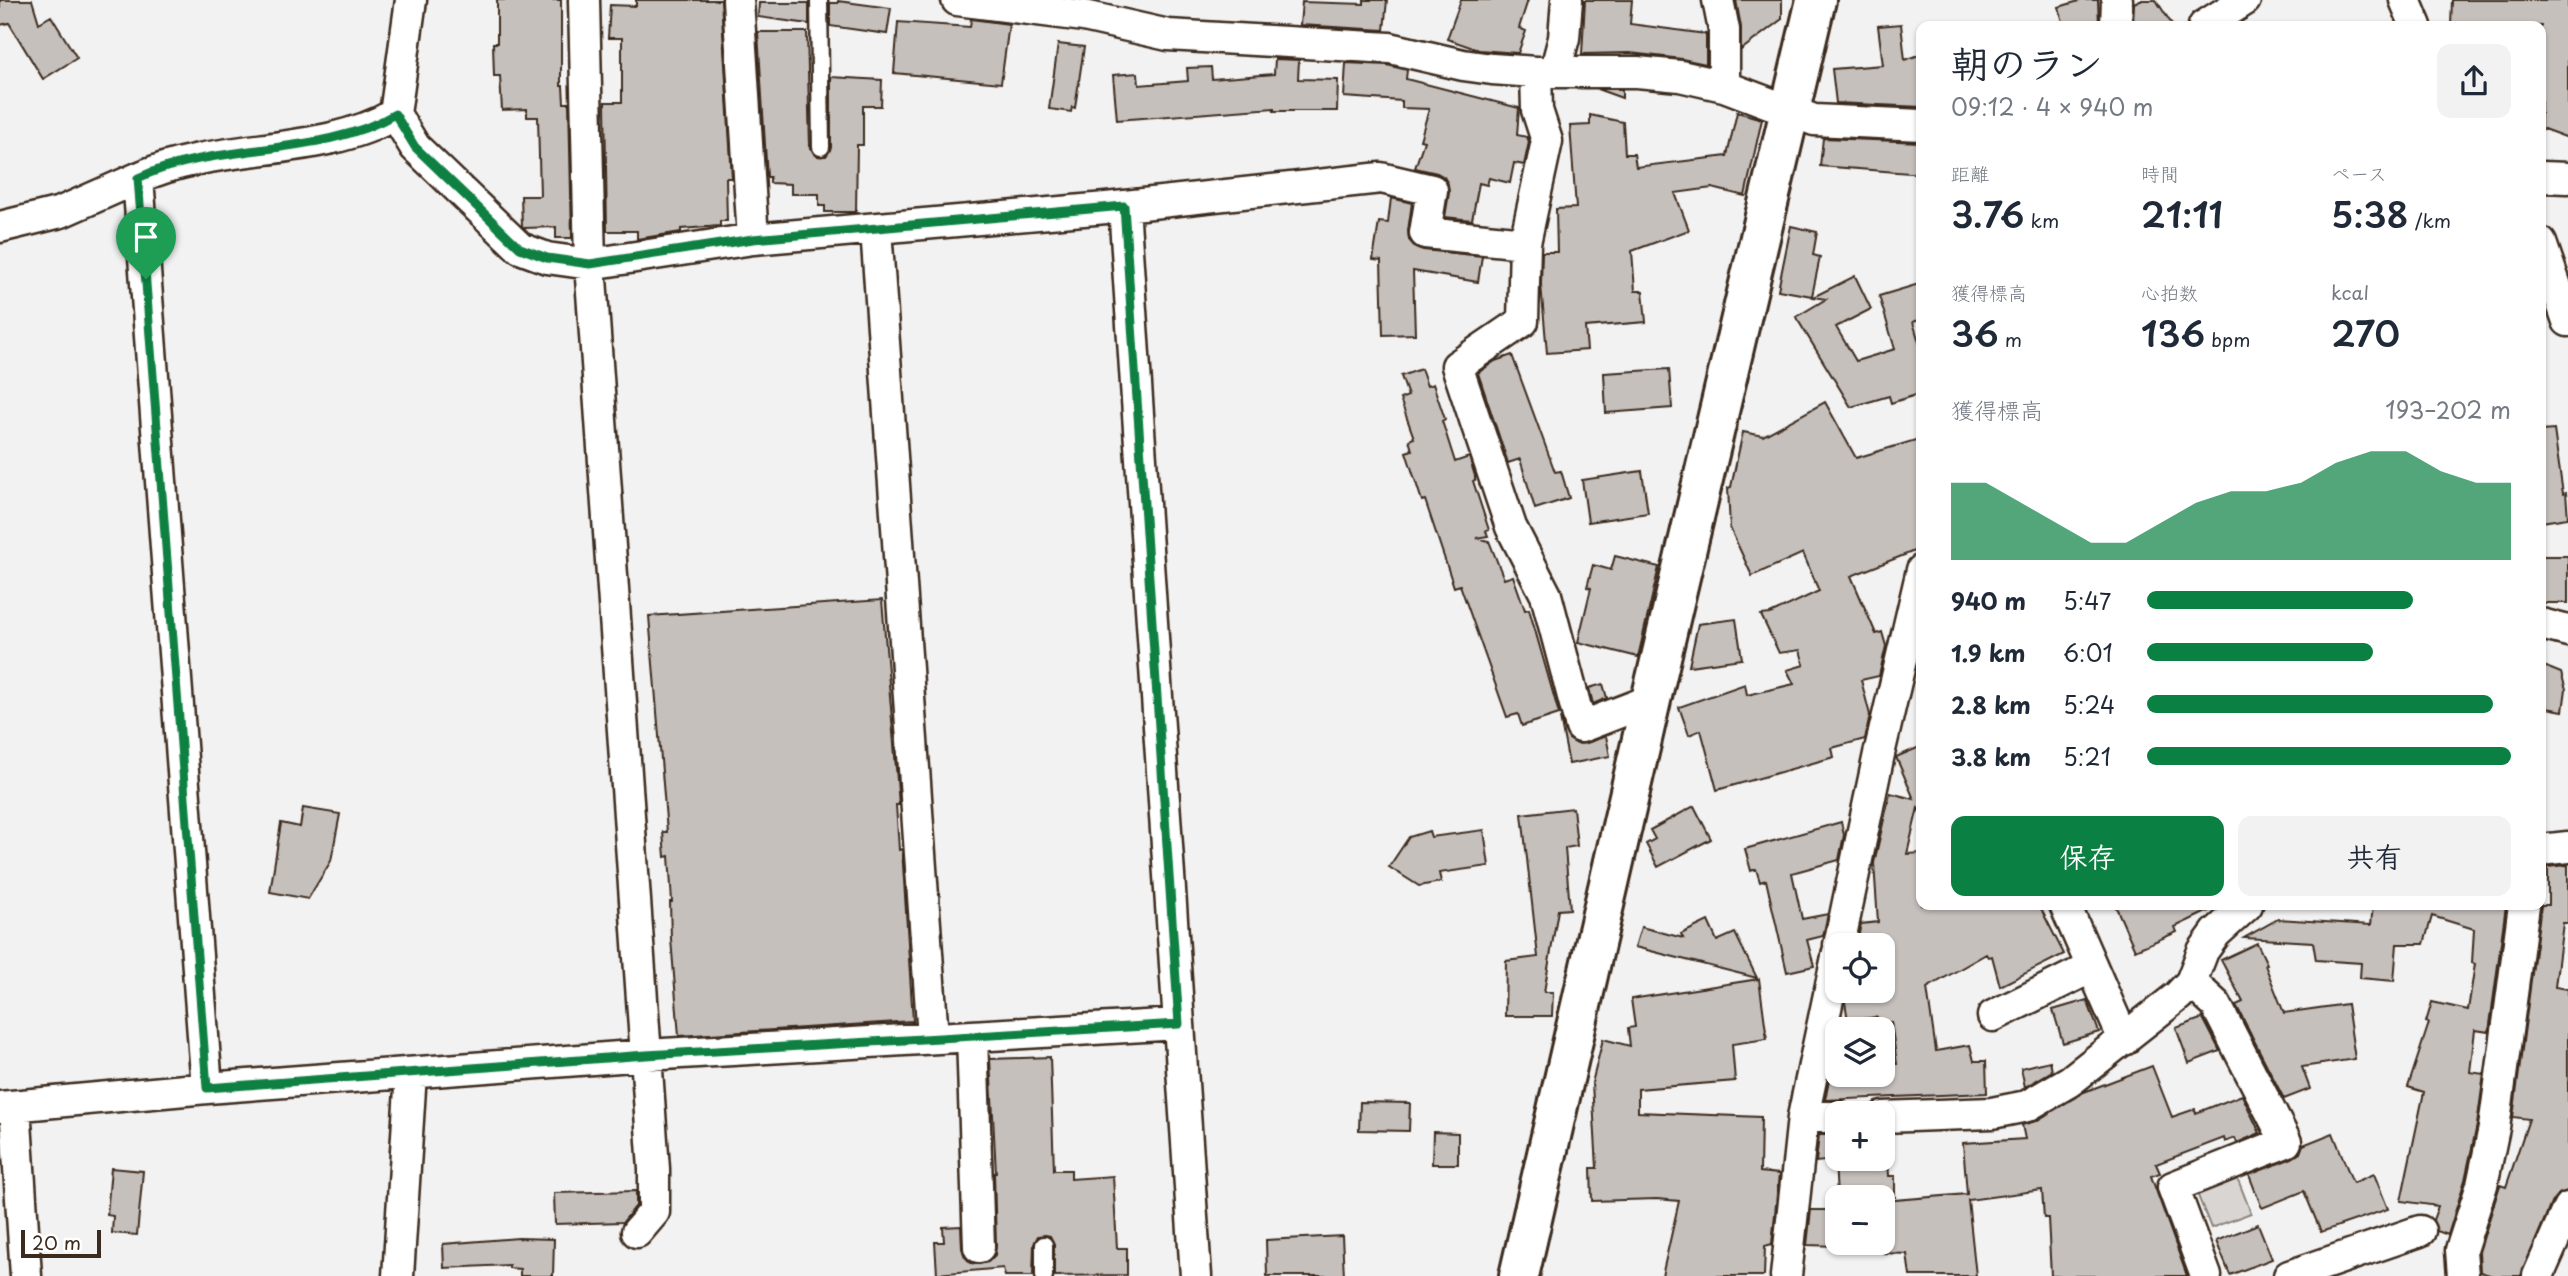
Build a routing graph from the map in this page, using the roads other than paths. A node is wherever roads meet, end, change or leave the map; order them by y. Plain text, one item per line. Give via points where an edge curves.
1 (411, 0) edge
2 (583, 0) edge
3 (738, 0) edge
4 (819, 0) edge
5 (957, 0) edge
6 (1567, 0) edge
7 (1718, 0) edge
8 (1816, 0) edge
9 (2117, 0) edge
10 (2245, 0) edge
11 (2405, 0) edge
12 (2116, 21) edge
13 (2212, 21) edge
14 (2414, 21) edge
15 (1546, 72) junction
16 (1724, 86) junction
17 (1791, 110) junction
18 (395, 114) junction
19 (1916, 125) edge
20 (821, 147) dead end
21 (2546, 177) edge
22 (138, 178) junction
23 (2568, 178) edge
24 (1124, 206) junction
25 (1, 224) edge
26 (876, 229) junction
27 (753, 239) junction
28 (1525, 243) junction
29 (2546, 257) edge
30 (590, 264) junction
31 (2568, 321) edge
32 (1916, 623) edge
33 (2546, 625) edge
34 (2568, 631) edge
35 (1910, 676) edge
36 (1651, 700) junction
37 (2568, 848) edge
38 (2546, 850) edge
39 (2067, 910) edge
40 (2241, 910) edge
41 (2523, 910) edge
42 (1842, 933) edge
43 (2092, 967) junction
44 (2191, 982) junction
45 (1827, 1003) edge
46 (1993, 1016) dead end
47 (1179, 1024) junction
48 (972, 1036) junction
49 (933, 1038) junction
50 (2124, 1040) junction
51 (646, 1055) junction
52 (411, 1073) junction
53 (207, 1088) junction
54 (8, 1107) edge
55 (1802, 1117) junction
56 (1825, 1117) edge
57 (1895, 1117) edge
58 (2568, 1208) edge
59 (2420, 1231) dead end
60 (636, 1232) dead end
61 (1044, 1245) dead end
62 (979, 1247) dead end
63 (26, 1276) edge
64 (398, 1276) edge
65 (1044, 1276) edge
66 (1196, 1276) edge
67 (1519, 1276) edge
68 (1787, 1276) edge
69 (2206, 1276) edge
70 (2289, 1276) edge
71 (2463, 1276) edge
72 (2538, 1276) edge

1 - 18 street
2 - 30 street
3 - 27 street
4 - 20 lane
5 - 15 street via 1084,16 1168,35 1390,48 1463,65
6 - 15 street via 1564,38
7 - 16 street via 1724,30
8 - 17 street
9 - 12 street
10 - 13 street
11 - 14 street
15 - 16 street via 1637,72
15 - 28 street via 1537,110 1547,141
16 - 17 street
17 - 19 street via 1814,120
17 - 36 street
18 - 22 street via 374,126 331,138 181,162
18 - 30 street via 415,147 520,248 547,258
21 - 23 street
22 - 25 street via 61,212
22 - 53 street
24 - 26 street
24 - 28 street via 1381,178 1432,190 1425,233
24 - 47 street
26 - 27 street
26 - 49 street
27 - 30 street
28 - 36 street via 1523,321 1457,366 1510,527 1546,595 1580,727
29 - 31 street
30 - 51 street
32 - 35 street
33 - 34 street
35 - 42 street
36 - 67 street
37 - 38 street
39 - 43 street
40 - 44 street via 2203,951
41 - 71 street via 2494,1128 2461,1250
43 - 46 street
43 - 50 street
44 - 50 street
44 - 69 street via 2216,1005 2286,1142 2173,1187
45 - 55 street
47 - 48 street
47 - 66 street
48 - 49 street
48 - 62 street
49 - 51 street
50 - 57 street via 2070,1081 2027,1106 1992,1113
51 - 52 street
51 - 60 street via 654,1212
52 - 53 street
52 - 64 street
53 - 54 street
54 - 63 street
55 - 56 street
55 - 68 street
58 - 72 street
59 - 70 street
61 - 65 lane

